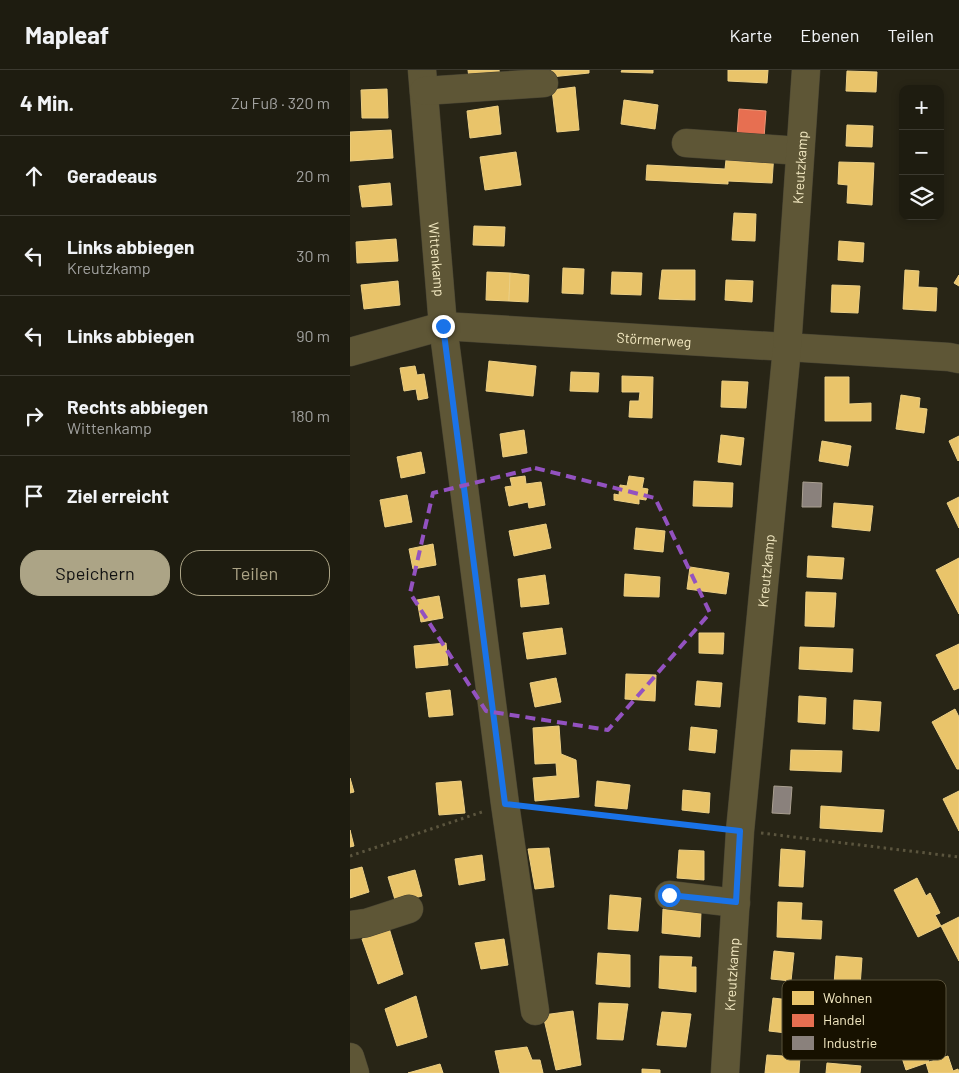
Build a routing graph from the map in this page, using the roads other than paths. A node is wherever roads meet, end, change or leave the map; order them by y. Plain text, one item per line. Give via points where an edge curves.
1 (806, 70) edge
2 (423, 80) edge
3 (544, 83) dead end
4 (686, 142) dead end
5 (800, 151) junction
6 (443, 326) junction
7 (787, 348) junction
8 (350, 352) edge
9 (959, 359) edge
10 (669, 895) dead end
11 (736, 902) junction
12 (409, 909) dead end
13 (350, 925) edge
14 (535, 1011) dead end
15 (350, 1057) edge
16 (355, 1073) edge
17 (725, 1073) edge

1 - 5 street, Kreutzkamp
2 - 3 street
2 - 6 street, Wittenkamp
4 - 5 street
5 - 7 street, Kreutzkamp
6 - 7 street, Störmerweg
6 - 8 street, Störmerweg
6 - 14 street, Wittenkamp
7 - 9 street, Störmerweg
7 - 11 street, Kreutzkamp via 740,831
10 - 11 street
11 - 17 street, Kreutzkamp
12 - 13 street
15 - 16 street

